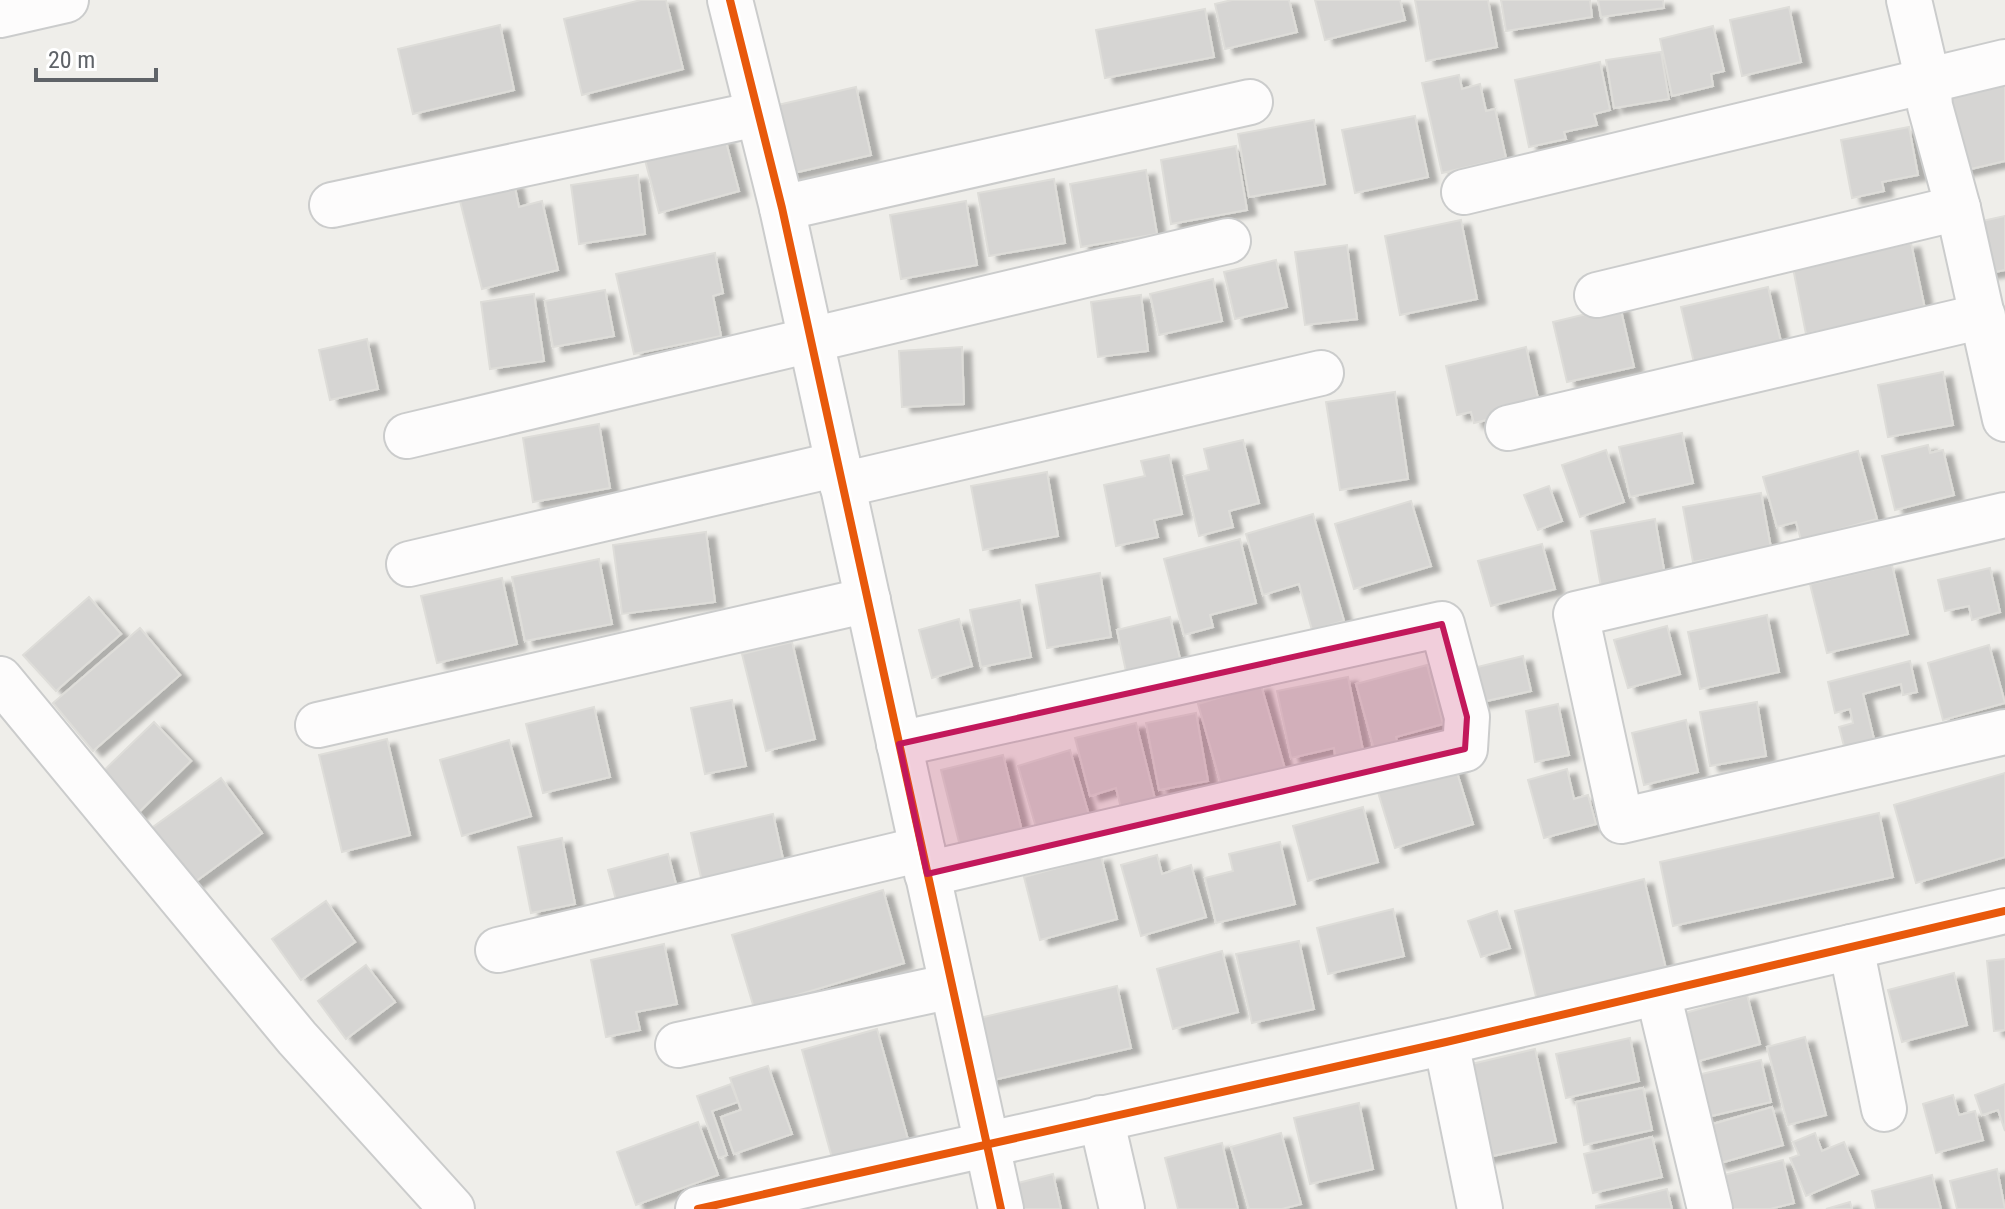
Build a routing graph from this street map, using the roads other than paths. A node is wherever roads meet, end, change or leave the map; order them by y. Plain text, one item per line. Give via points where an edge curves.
1 (66, 0) edge
2 (730, 0) edge
3 (1909, 0) edge
4 (0, 15) edge
5 (2005, 62) edge
6 (1928, 81) junction
7 (1250, 102) dead end
8 (757, 114) junction
9 (1464, 192) dead end
10 (332, 205) dead end
11 (782, 208) junction
12 (1958, 208) junction
13 (1228, 241) dead end
14 (1597, 295) dead end
15 (1983, 316) junction
16 (811, 340) junction
17 (1321, 373) dead end
18 (2005, 419) edge
19 (1508, 428) dead end
20 (407, 436) dead end
21 (840, 475) junction
22 (2005, 515) edge
23 (409, 564) dead end
24 (868, 600) junction
25 (0, 679) edge
26 (318, 725) dead end
27 (2005, 732) edge
28 (899, 744) junction
29 (925, 862) junction
30 (2005, 911) edge
31 (1851, 947) junction
32 (498, 950) dead end
33 (952, 986) junction
34 (1658, 993) junction
35 (1446, 1042) junction
36 (678, 1045) dead end
37 (1884, 1109) dead end
38 (1101, 1118) junction
39 (986, 1144) junction
40 (811, 1197) edge
41 (437, 1204) edge
42 (698, 1209) edge
43 (1001, 1209) edge
44 (1122, 1209) edge
45 (1480, 1209) edge
46 (1710, 1209) edge

1 - 4 street
2 - 8 street
3 - 6 street
5 - 6 street
6 - 9 street
6 - 12 street
7 - 11 street
8 - 10 street
8 - 11 street
11 - 16 street
12 - 14 street
12 - 15 street
13 - 16 street
15 - 18 street
15 - 19 street
16 - 20 street
16 - 21 street
17 - 21 street
21 - 23 street
21 - 24 street
22 - 27 street via 1576,614 1621,821
24 - 26 street
24 - 28 street
25 - 41 street
28 - 29 street
28 - 29 street via 1442,624 1467,717 1465,749
29 - 32 street
29 - 33 street
30 - 31 street
31 - 34 street
31 - 37 street
33 - 36 street
33 - 39 street
34 - 35 street
34 - 46 street
35 - 38 street
35 - 45 street
38 - 39 street
38 - 44 street
39 - 40 street
39 - 43 street
40 - 42 street

